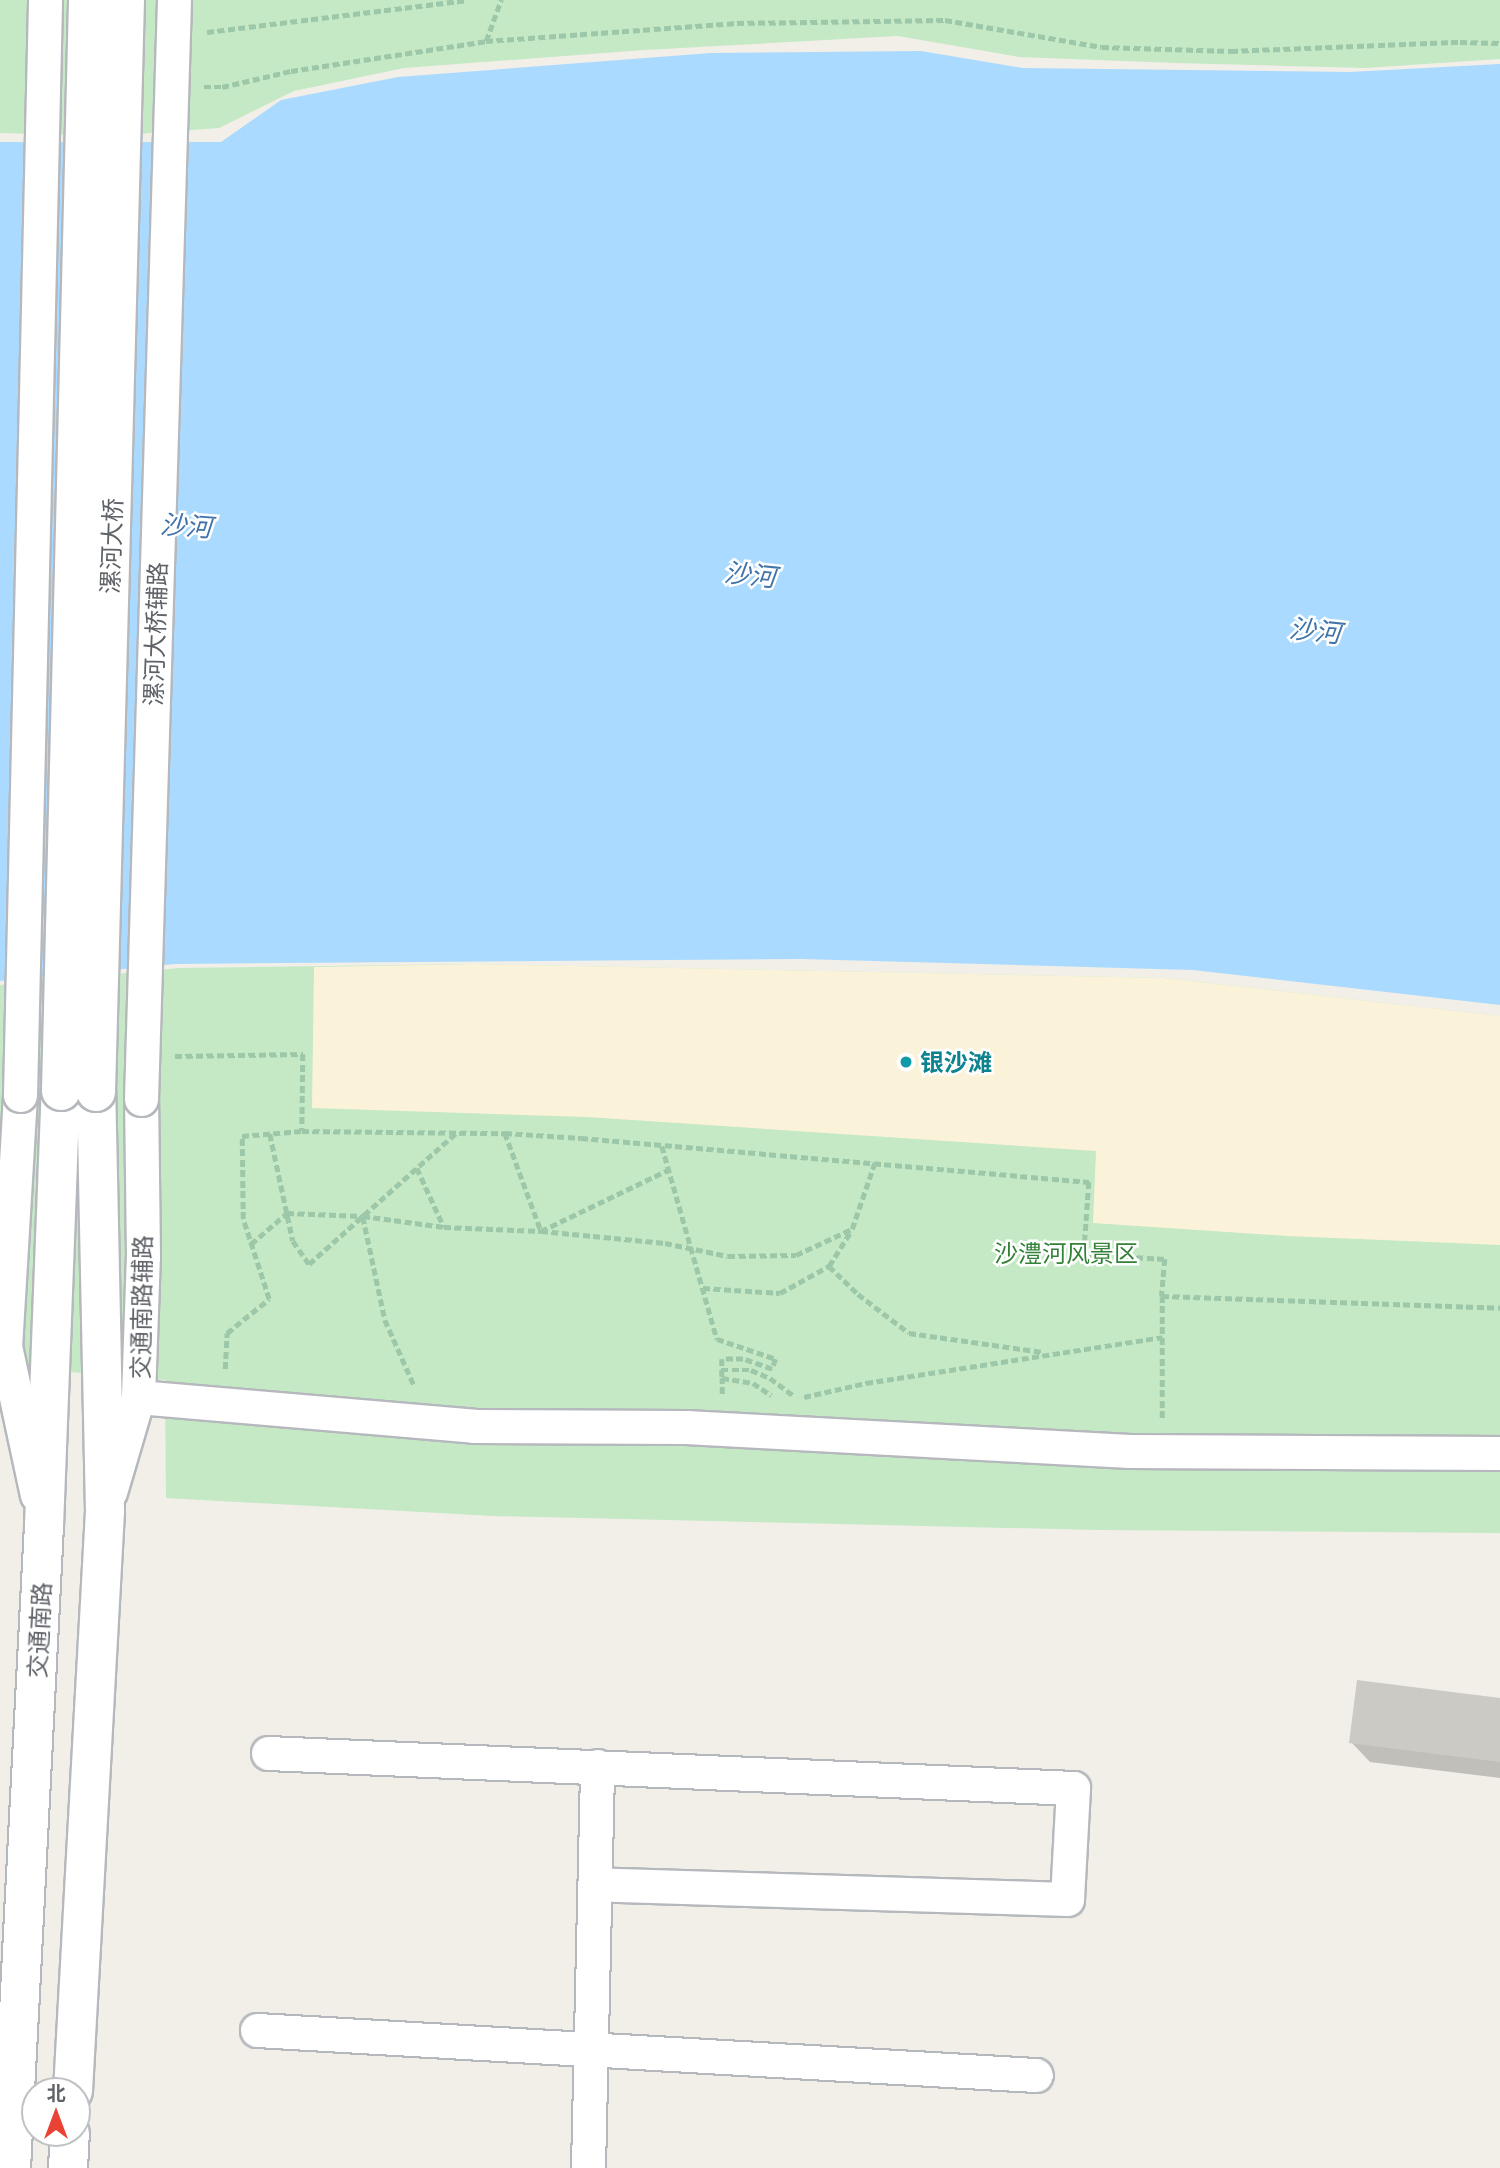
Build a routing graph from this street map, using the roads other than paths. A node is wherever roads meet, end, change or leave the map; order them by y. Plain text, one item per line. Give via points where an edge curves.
1 (45, 0) edge
2 (88, 0) edge
3 (125, 0) edge
4 (174, 0) edge
5 (79, 1092) junction
6 (141, 1099) joint
7 (3, 1345) edge
8 (138, 1397) junction
9 (1500, 1453) edge
10 (105, 1511) junction
11 (44, 1526) junction
12 (268, 1753) dead end
13 (597, 1766) junction
14 (595, 1884) junction
15 (257, 2030) dead end
16 (592, 2050) junction
17 (1036, 2075) dead end
18 (74, 2077) edge
19 (69, 2147) edge
20 (11, 2168) edge
21 (68, 2168) edge
22 (588, 2168) edge

1 - 7 street, bridge via 20,1095
2 - 5 main road, 漯河大桥, bridge
3 - 5 main road, 漯河大桥, bridge
4 - 6 street, 漯河大桥辅路, bridge
5 - 10 main road
5 - 11 main road, 交通南路
6 - 8 street, 交通南路辅路 via 143,1257
7 - 11 street
8 - 9 street via 474,1426 686,1427 1162,1451
8 - 10 street, 交通南路辅路
10 - 18 main road
11 - 20 main road, 交通南路
12 - 13 street
13 - 14 street
13 - 14 street via 1073,1788 1067,1899
14 - 16 street
15 - 16 street
16 - 17 street
16 - 22 street
19 - 21 main road

